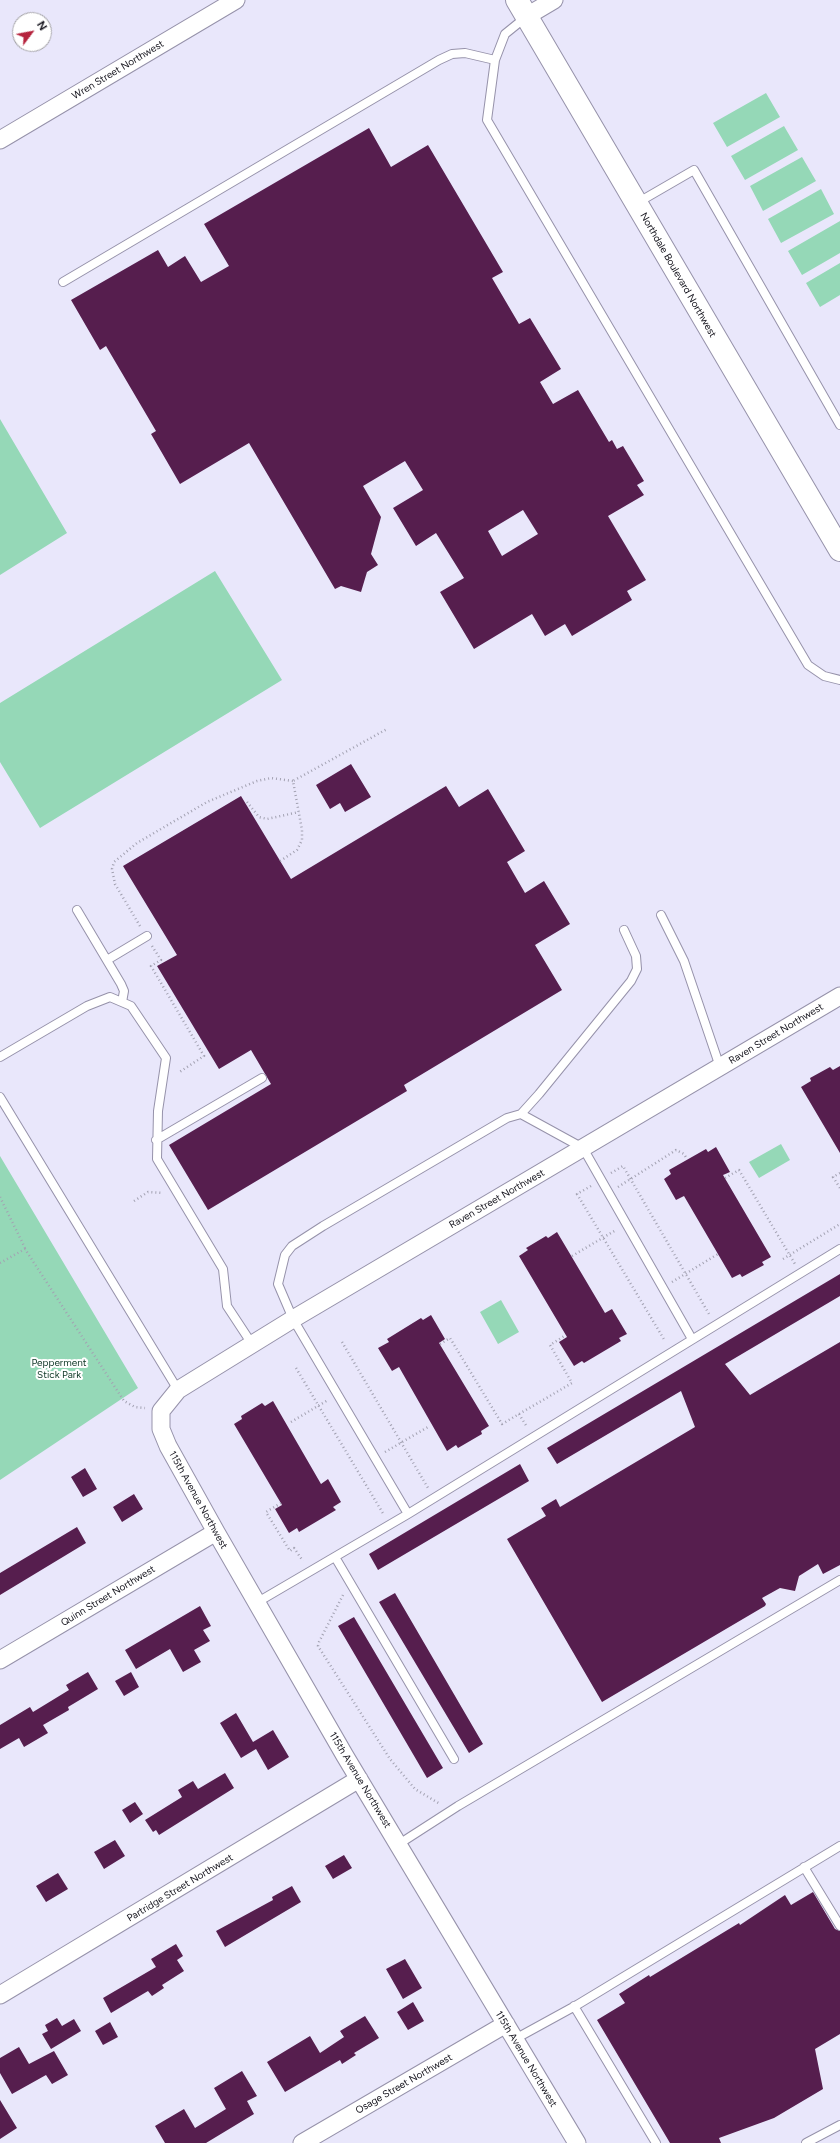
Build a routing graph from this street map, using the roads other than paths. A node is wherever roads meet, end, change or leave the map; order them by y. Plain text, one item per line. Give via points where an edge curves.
1 (236, 0) edge
2 (554, 0) edge
3 (522, 8) edge
4 (495, 60) junction
5 (0, 140) edge
6 (636, 204) junction
7 (63, 282) dead end
8 (840, 425) edge
9 (840, 550) edge
10 (840, 680) edge
11 (77, 910) dead end
12 (661, 915) dead end
13 (624, 930) dead end
14 (147, 936) road end
15 (107, 960) junction
16 (840, 996) edge
17 (122, 1002) junction
18 (0, 1057) edge
19 (720, 1068) junction
20 (262, 1078) dead end
21 (0, 1097) edge
22 (521, 1114) junction
23 (156, 1140) junction
24 (583, 1148) junction
25 (840, 1249) edge
26 (293, 1319) junction
27 (692, 1339) junction
28 (252, 1344) junction
29 (178, 1390) junction
30 (162, 1411) joint
31 (408, 1514) junction
32 (216, 1532) junction
33 (335, 1557) junction
34 (840, 1580) edge
35 (256, 1603) junction
36 (0, 1660) edge
37 (454, 1759) dead end
38 (359, 1779) junction
39 (399, 1844) junction
40 (840, 1846) edge
41 (804, 1867) junction
42 (840, 1926) edge
43 (0, 1995) edge
44 (574, 2006) junction
45 (506, 2024) junction
46 (515, 2039) junction
47 (840, 2125) edge
48 (302, 2143) edge
49 (577, 2143) edge
50 (656, 2143) edge
51 (807, 2143) edge

1 - 5 street, Wren Street Northwest
2 - 3 street
3 - 4 lane via 505,34
3 - 6 street, Northdale Boulevard Northwest
4 - 7 lane via 465,53 452,54 439,60
4 - 10 lane via 487,120 804,659 824,676
6 - 8 lane via 694,170
6 - 9 street, Northdale Boulevard Northwest
11 - 15 lane
12 - 19 lane via 684,961
13 - 22 lane via 636,956 637,969 631,981
14 - 15 lane
15 - 17 lane via 124,991
16 - 19 street, Raven Street Northwest
17 - 18 lane via 110,997 87,1006
17 - 23 lane via 131,1006 166,1058
19 - 24 street, Raven Street Northwest
20 - 23 lane
21 - 29 lane
22 - 24 lane
22 - 26 lane via 508,1118 292,1246 285,1255 278,1284
23 - 28 lane via 157,1159 223,1269 227,1306
24 - 26 street, Raven Street Northwest
24 - 27 lane
25 - 27 lane
26 - 28 street, Raven Street Northwest
26 - 31 lane
27 - 31 lane
28 - 29 street, Raven Street Northwest
29 - 30 street, Raven Street Northwest
30 - 32 street, 115th Avenue Northwest via 161,1429 168,1446
31 - 33 lane
32 - 35 street, 115th Avenue Northwest
32 - 36 street, Quinn Street Northwest
33 - 35 lane
33 - 37 lane
34 - 39 lane
35 - 38 street, 115th Avenue Northwest
38 - 39 street, 115th Avenue Northwest
38 - 43 street, Partridge Street Northwest
39 - 45 street, 115th Avenue Northwest
40 - 41 lane
41 - 42 lane
41 - 44 lane
44 - 46 lane
44 - 50 lane
45 - 46 street, 115th Avenue Northwest
45 - 48 street, Osage Street Northwest
46 - 49 street, 115th Avenue Northwest
47 - 51 lane

